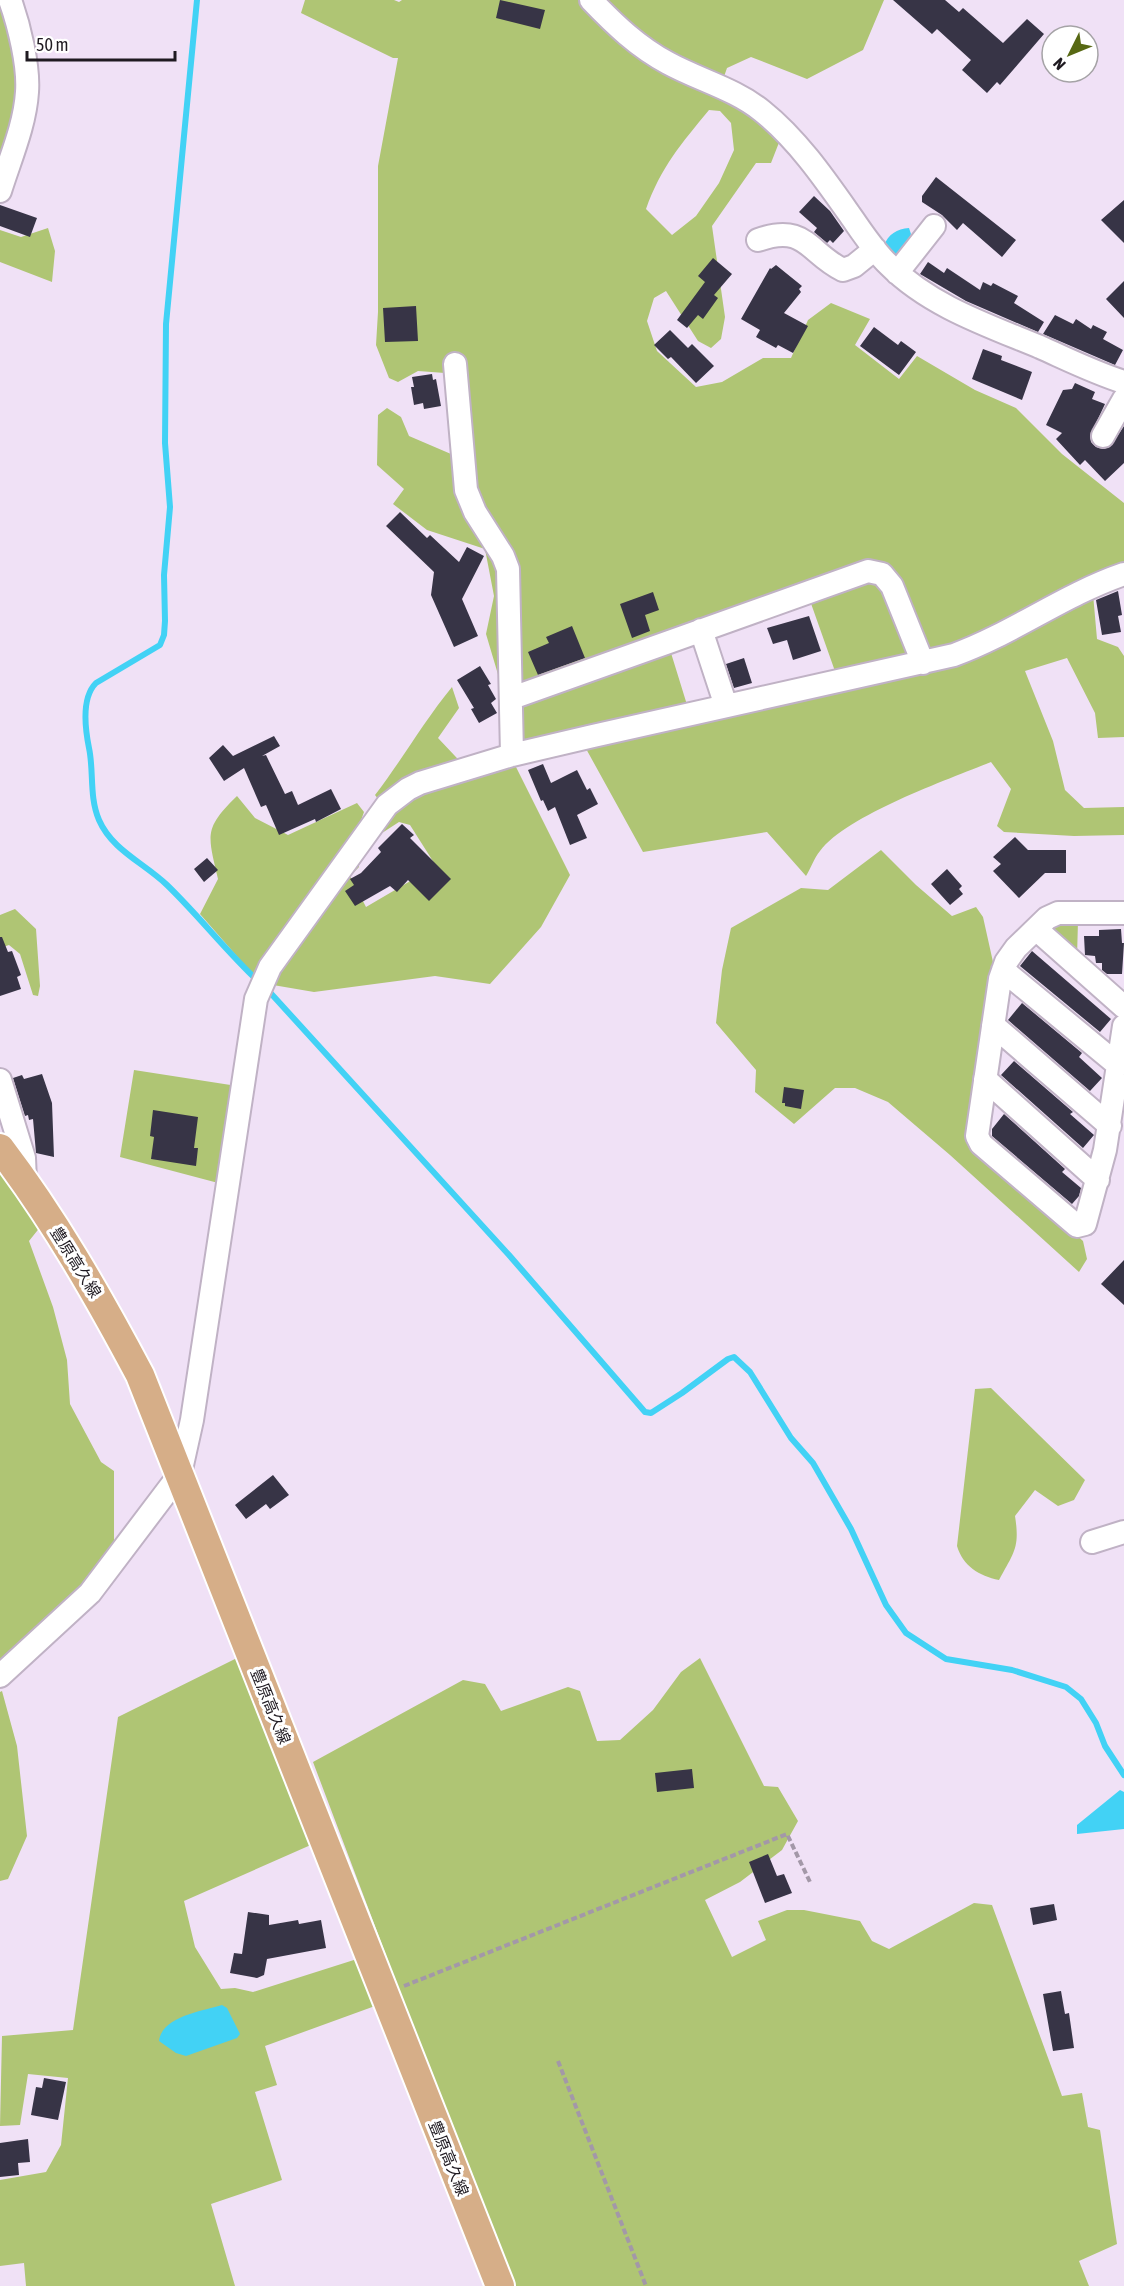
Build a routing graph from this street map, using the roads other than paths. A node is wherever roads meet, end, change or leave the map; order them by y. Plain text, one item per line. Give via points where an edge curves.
1 (10, 0) edge
2 (591, 0) edge
3 (0, 191) edge
4 (934, 226) dead end
5 (758, 240) dead end
6 (872, 245) junction
7 (897, 273) junction
8 (454, 364) dead end
9 (1124, 382) edge
10 (1124, 399) edge
11 (1103, 436) dead end
12 (1124, 574) edge
13 (701, 630) junction
14 (923, 663) junction
15 (512, 698) junction
16 (726, 706) junction
17 (512, 755) junction
18 (1124, 913) edge
19 (1036, 928) junction
20 (1003, 970) junction
21 (1124, 1007) edge
22 (993, 1025) junction
23 (1124, 1026) edge
24 (1118, 1065) junction
25 (985, 1079) junction
26 (0, 1080) edge
27 (1115, 1120) edge
28 (0, 1148) edge
29 (1098, 1180) junction
30 (25, 1181) junction
31 (180, 1474) junction
32 (1124, 1533) edge
33 (1092, 1542) dead end
34 (0, 1676) edge
35 (500, 2286) edge

1 - 3 street via 20,36 27,90 24,113
2 - 6 street via 618,29 641,46 760,109 786,132 822,175
4 - 7 street
5 - 6 street via 773,235 791,236 807,242 843,270 854,266
6 - 7 street
7 - 9 street via 953,310
8 - 15 street via 466,490 508,569
10 - 11 street
12 - 14 street via 1092,585 980,645
13 - 14 street via 868,570 882,574 892,586
13 - 15 street
13 - 16 street
14 - 16 street
15 - 17 street
16 - 17 street
17 - 31 street via 420,783 387,805 262,982 256,999 192,1420
18 - 19 street via 1058,914
19 - 20 street via 1016,948
19 - 21 street
20 - 22 street
20 - 24 street
22 - 25 street
22 - 27 street
23 - 24 street
24 - 27 street
25 - 29 street
25 - 29 street via 977,1136 981,1144 1077,1226 1085,1224
26 - 30 street via 24,1158
27 - 29 street
28 - 30 main road, 豊原高久線
30 - 31 main road, 豊原高久線 via 98,1295 140,1375
31 - 34 street via 90,1593
31 - 35 main road, 豊原高久線
32 - 33 street

